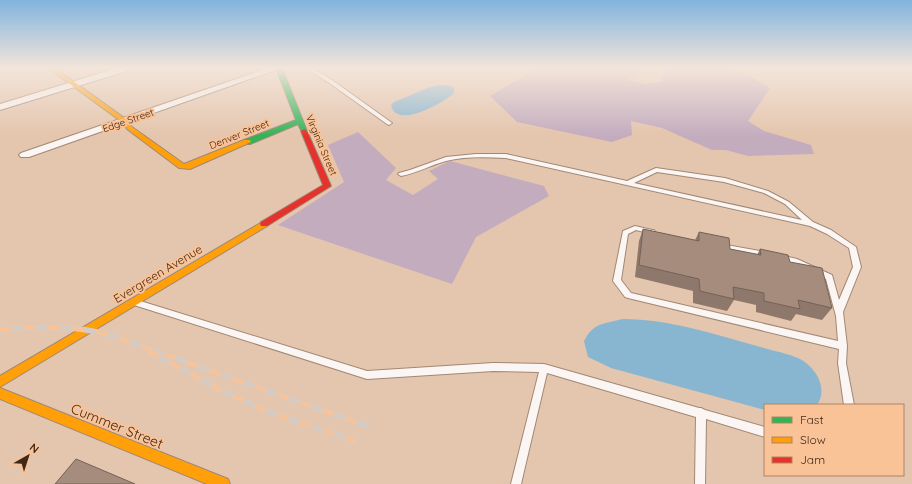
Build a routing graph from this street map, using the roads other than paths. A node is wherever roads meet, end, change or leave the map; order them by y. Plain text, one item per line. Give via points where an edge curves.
1 (54, 91) edge
2 (81, 91) edge
3 (213, 91) edge
4 (287, 91) edge
5 (343, 91) edge
6 (0, 107) edge
7 (125, 121) junction
8 (299, 121) junction
9 (389, 123) dead end
10 (26, 155) dead end
11 (401, 174) dead end
12 (628, 183) junction
13 (327, 186) joint
14 (812, 224) junction
15 (658, 233) edge
16 (711, 244) edge
17 (134, 302) junction
18 (839, 311) junction
19 (843, 346) junction
20 (544, 368) junction
21 (0, 382) edge
22 (0, 393) edge
23 (849, 404) edge
24 (700, 412) junction
25 (764, 432) edge
26 (223, 484) edge
27 (516, 484) edge
28 (700, 484) edge

1 - 6 street
2 - 7 street
3 - 7 street, Edge Street
4 - 8 street, Virginia Street
5 - 9 lane
7 - 8 street, Denver Street via 129,128 187,167
7 - 10 street, Edge Street
8 - 13 street, Virginia Street
11 - 12 lane via 445,159 478,155 499,156
12 - 14 lane
12 - 14 lane via 656,170 725,180 766,192 787,203
13 - 17 street, Evergreen Avenue
14 - 18 lane via 852,247 857,267
15 - 19 lane via 635,228 625,233 617,281 628,295
16 - 18 lane via 794,261 829,277
17 - 20 lane via 367,376 493,367
17 - 21 street, Evergreen Avenue
18 - 19 lane
19 - 23 lane via 842,363
20 - 24 lane
20 - 27 lane
22 - 26 street, Cummer Street
24 - 25 lane
24 - 28 lane

